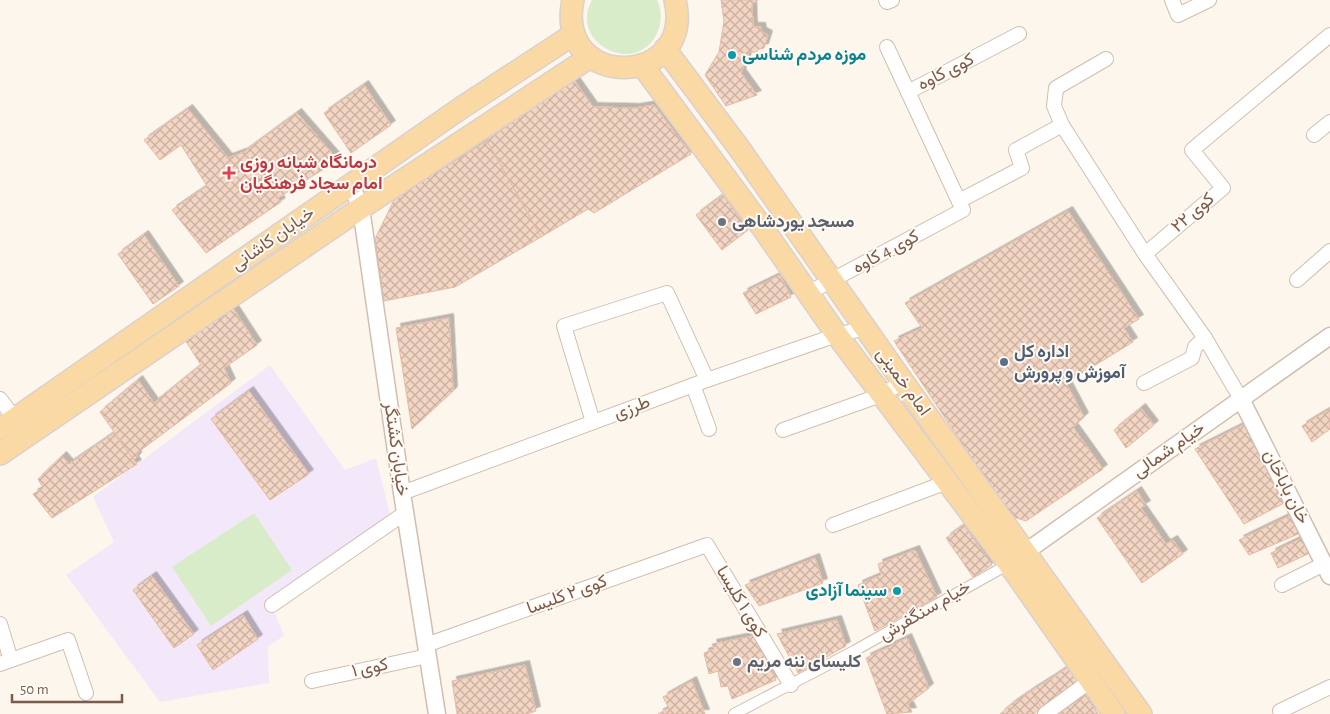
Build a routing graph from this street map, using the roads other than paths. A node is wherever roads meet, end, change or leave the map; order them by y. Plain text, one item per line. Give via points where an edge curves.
1 (573, 0) edge
2 (675, 0) edge
3 (886, 0) edge
4 (892, 0) edge
5 (1172, 0) edge
6 (1209, 0) edge
7 (574, 34) junction
8 (1019, 34) dead end
9 (1330, 35) edge
10 (887, 48) dead end
11 (665, 49) junction
12 (590, 57) junction
13 (1106, 59) dead end
14 (642, 66) junction
15 (908, 92) junction
16 (1330, 122) edge
17 (1062, 125) junction
18 (1314, 135) dead end
19 (351, 185) junction
20 (961, 206) junction
21 (361, 208) junction
22 (1330, 251) edge
23 (1145, 254) junction
24 (833, 280) junction
25 (1297, 280) dead end
26 (808, 293) junction
27 (865, 328) junction
28 (837, 335) junction
29 (1330, 336) edge
30 (1205, 338) junction
31 (707, 380) junction
32 (903, 382) junction
33 (1144, 382) dead end
34 (693, 385) junction
35 (881, 395) junction
36 (0, 399) edge
37 (1241, 399) junction
38 (593, 422) junction
39 (7, 424) edge
40 (709, 428) dead end
41 (783, 430) dead end
42 (0, 454) edge
43 (947, 482) junction
44 (402, 493) junction
45 (405, 513) junction
46 (833, 525) dead end
47 (707, 545) joint
48 (1017, 558) junction
49 (1327, 570) edge
50 (1282, 585) dead end
51 (272, 605) dead end
52 (0, 624) edge
53 (427, 650) junction
54 (6, 662) edge
55 (312, 681) dead end
56 (1090, 681) junction
57 (791, 685) junction
58 (1330, 687) edge
59 (86, 693) dead end
60 (1280, 711) dead end
61 (437, 714) edge
62 (734, 714) edge
63 (1045, 714) edge
64 (1114, 714) edge
65 (1141, 714) edge

1 - 7 main road via 570,17
2 - 11 main road via 676,24
3 - 4 street
5 - 6 street via 1178,15
7 - 12 main road
7 - 19 main road, خیابان کاشانی
8 - 15 street, کوی کاوه
9 - 23 street, کوی ۲۲ via 1192,150 1222,188
10 - 15 street
11 - 14 main road
11 - 24 main road, امام خمینی
12 - 14 main road via 615,68
12 - 21 main road
13 - 17 street via 1056,88 1054,106
14 - 26 main road, امام خمینی
15 - 20 street, کوی کاوه
16 - 18 street
17 - 20 street, کوی 4 کاوه via 1016,150 1022,168
17 - 23 street
19 - 21 street, خیابان کشتگر
19 - 39 main road, خیابان کاشانی
20 - 24 street, کوی 4 کاوه
21 - 42 main road
21 - 44 street, خیابان کشتگر
22 - 25 street
23 - 30 street
24 - 26 street, کوی 4 کاوه
24 - 27 main road, امام خمینی
26 - 28 main road, امام خمینی
27 - 28 street, طرزی
27 - 32 main road, امام خمینی
28 - 31 street, طرزی
28 - 35 main road, امام خمینی
29 - 37 street, خیام شمالی
30 - 33 street via 1195,347 1192,358
30 - 37 street
31 - 34 street, طرزی
31 - 38 street via 667,293 564,326
32 - 35 street
32 - 48 main road, امام خمینی
34 - 38 street, طرزی
34 - 40 street
35 - 41 street
35 - 43 main road, امام خمینی
36 - 39 street
37 - 48 street, خیام شمالی
37 - 49 street, خان باباخان
38 - 44 street, طرزی
43 - 46 street
43 - 48 main road, امام خمینی
44 - 45 street, خیابان کشتگر
45 - 51 street
45 - 53 street, خیابان کشتگر
47 - 53 street, کوی ۲ کلیسا
47 - 57 street, کوی ۱ کلیسا
48 - 56 main road, امام خمینی
48 - 57 street, خیام سنگفرش
48 - 65 main road, امام خمینی
49 - 50 street
52 - 54 street
53 - 55 street, کوی ۱
53 - 61 street, خیابان کشتگر
54 - 59 street via 68,640
56 - 63 street
56 - 64 main road, امام خمینی
57 - 62 street, خیام سنگفرش
58 - 60 street

